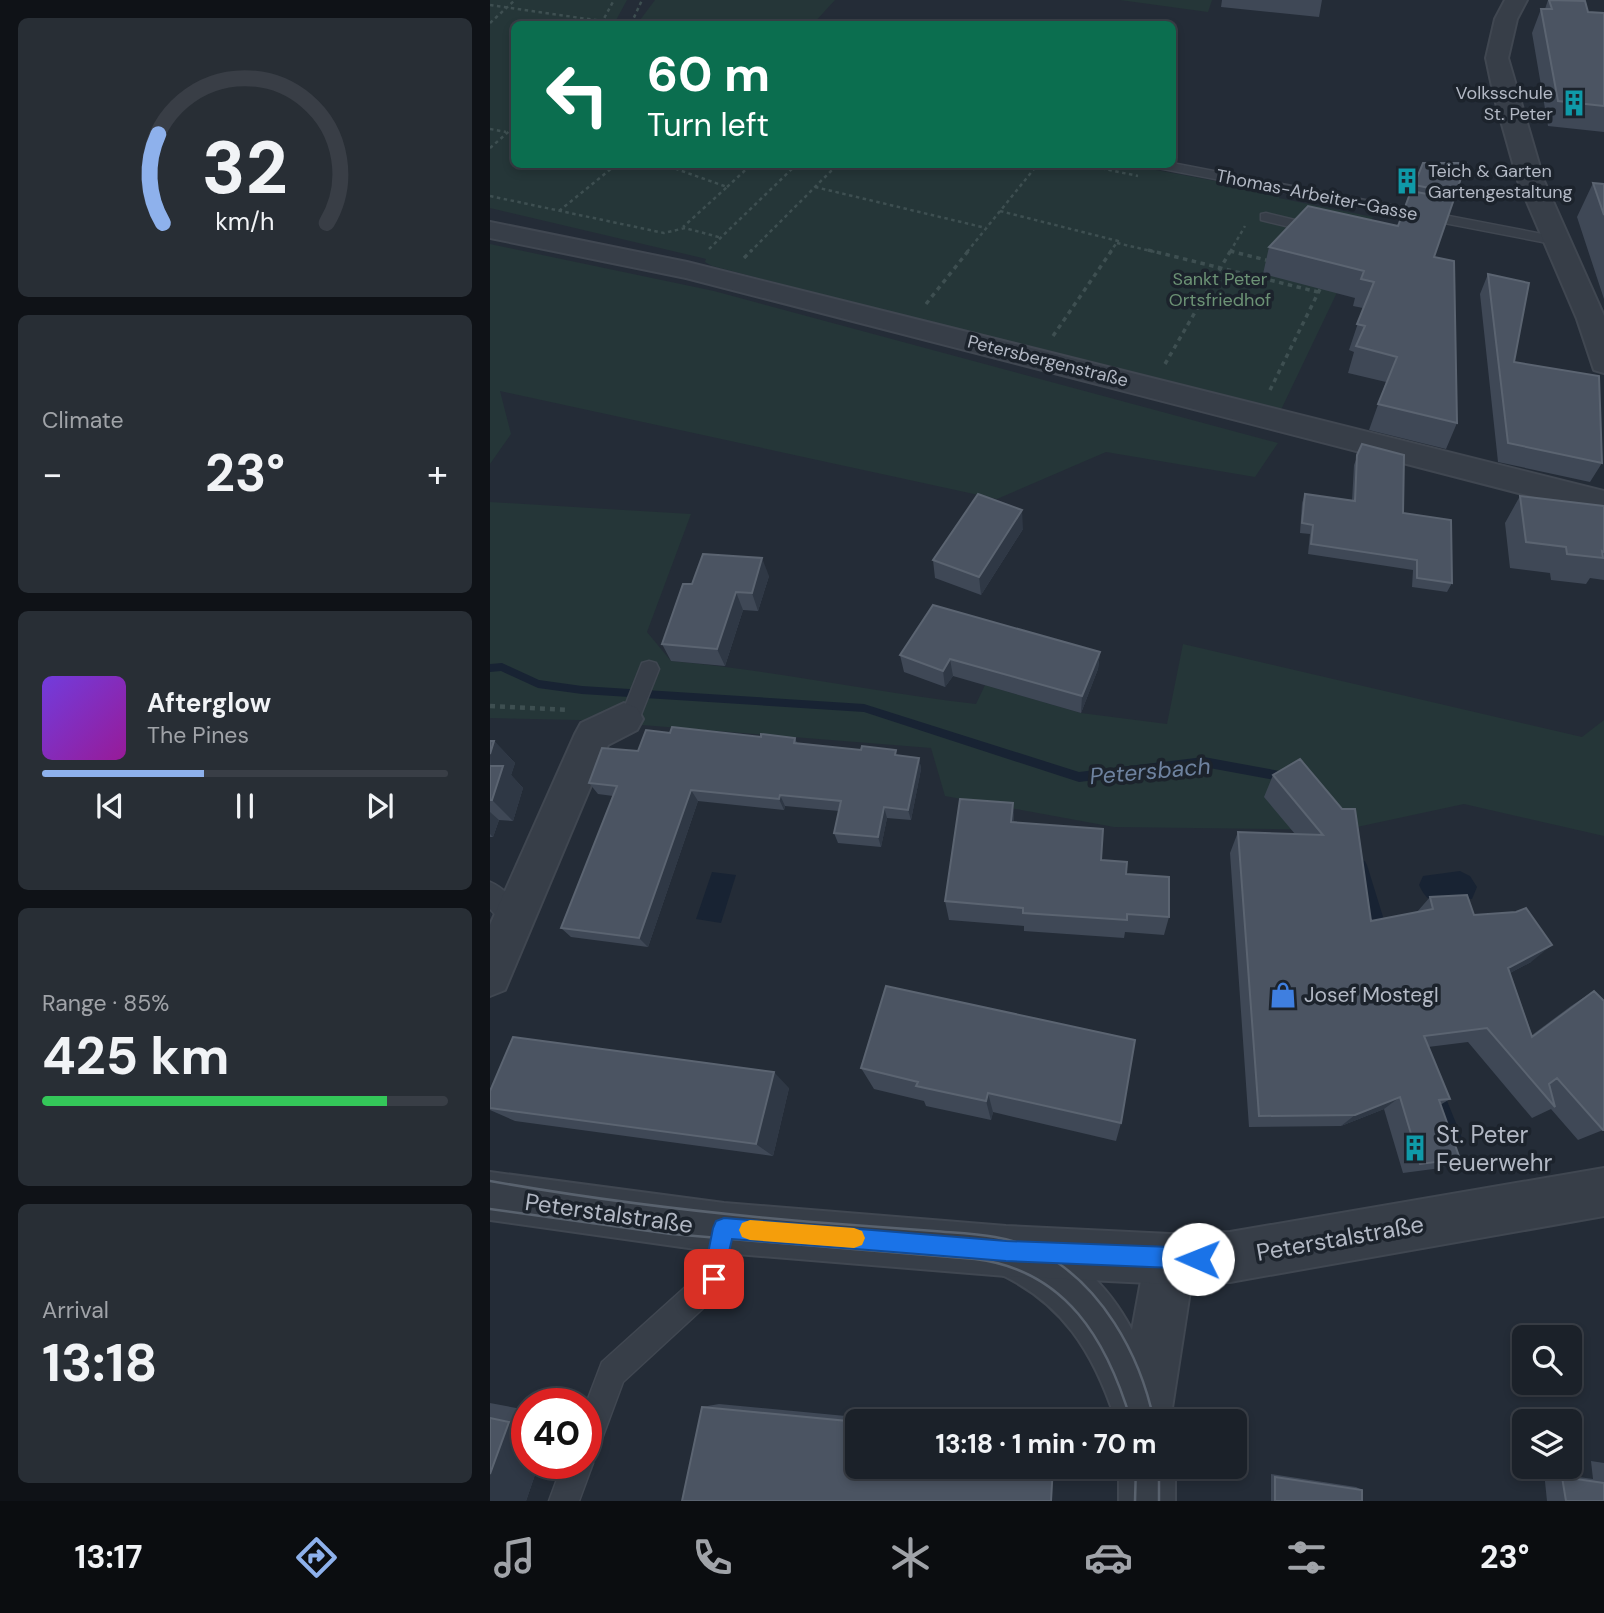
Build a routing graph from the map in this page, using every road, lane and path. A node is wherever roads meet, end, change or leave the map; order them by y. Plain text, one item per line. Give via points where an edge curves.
1 (515, 0) edge
2 (614, 0) edge
3 (642, 0) edge
4 (1516, 0) edge
5 (490, 5) edge
6 (507, 8) junction
7 (588, 21) edge
8 (602, 21) edge
9 (632, 21) edge
10 (490, 23) edge
11 (490, 129) edge
12 (511, 129) edge
13 (507, 132) junction
14 (490, 148) edge
15 (612, 168) edge
16 (673, 168) edge
17 (748, 168) edge
18 (793, 168) edge
19 (834, 168) edge
20 (1035, 168) edge
21 (1171, 168) edge
22 (727, 187) junction
23 (815, 187) junction
24 (490, 196) edge
25 (1301, 208) junction
26 (558, 211) junction
27 (1000, 211) junction
28 (1266, 216) joint
29 (682, 228) junction
30 (986, 228) junction
31 (490, 230) edge
32 (1331, 233) edge
33 (722, 238) junction
34 (1558, 241) junction
35 (1117, 243) junction
36 (1230, 251) junction
37 (713, 254) dead end
38 (733, 258) dead end
39 (743, 259) junction
40 (757, 261) dead end
41 (1274, 262) edge
42 (1220, 268) junction
43 (1323, 281) edge
44 (1318, 292) junction
45 (938, 308) dead end
46 (1063, 343) dead end
47 (1604, 363) edge
48 (1162, 369) dead end
49 (1267, 398) dead end
50 (1604, 503) edge
51 (649, 668) dead end
52 (490, 706) edge
53 (617, 722) junction
54 (502, 905) edge
55 (490, 975) edge
56 (1604, 1192) edge
57 (490, 1196) edge
58 (724, 1228) junction
59 (1006, 1251) junction
60 (1170, 1259) junction
61 (602, 1399) edge
62 (1136, 1409) edge
63 (1148, 1409) edge
64 (572, 1479) edge
65 (1146, 1479) edge
66 (564, 1501) edge
67 (1147, 1501) edge

1 - 6 path
2 - 8 path
3 - 9 path
4 - 34 street via 1506,19 1497,58 1531,181
5 - 6 path
6 - 7 path
6 - 10 path
11 - 13 path
12 - 13 path
13 - 14 path
15 - 26 path
16 - 22 path
17 - 22 path
18 - 33 path
19 - 23 path
20 - 27 path
21 - 25 lane, Thomas-Arbeiter-Gasse
22 - 29 path
23 - 30 path
23 - 39 path
24 - 26 path
25 - 28 lane
25 - 32 lane
25 - 34 lane, Thomas-Arbeiter-Gasse
26 - 29 path via 664,233
27 - 30 path
27 - 35 path
28 - 36 path via 1252,213
29 - 33 path
30 - 45 path via 925,304
31 - 50 street, Petersbergenstraße via 687,270
33 - 37 path via 705,252
34 - 47 street
35 - 42 path
35 - 46 path via 1051,339
36 - 41 path
36 - 42 path
38 - 39 path
39 - 40 path
42 - 44 path
42 - 48 path
43 - 44 path
44 - 49 path
51 - 53 lane
52 - 53 path via 570,710
53 - 54 street
54 - 55 street
56 - 60 street, Peterstalstraße via 1230,1256
57 - 58 street, Peterstalstraße
58 - 59 street, Peterstalstraße
58 - 61 lane via 714,1279 612,1372
59 - 60 street, Peterstalstraße
59 - 62 street via 1025,1257 1057,1278 1090,1311 1122,1363
60 - 63 street
64 - 66 lane
65 - 67 street

